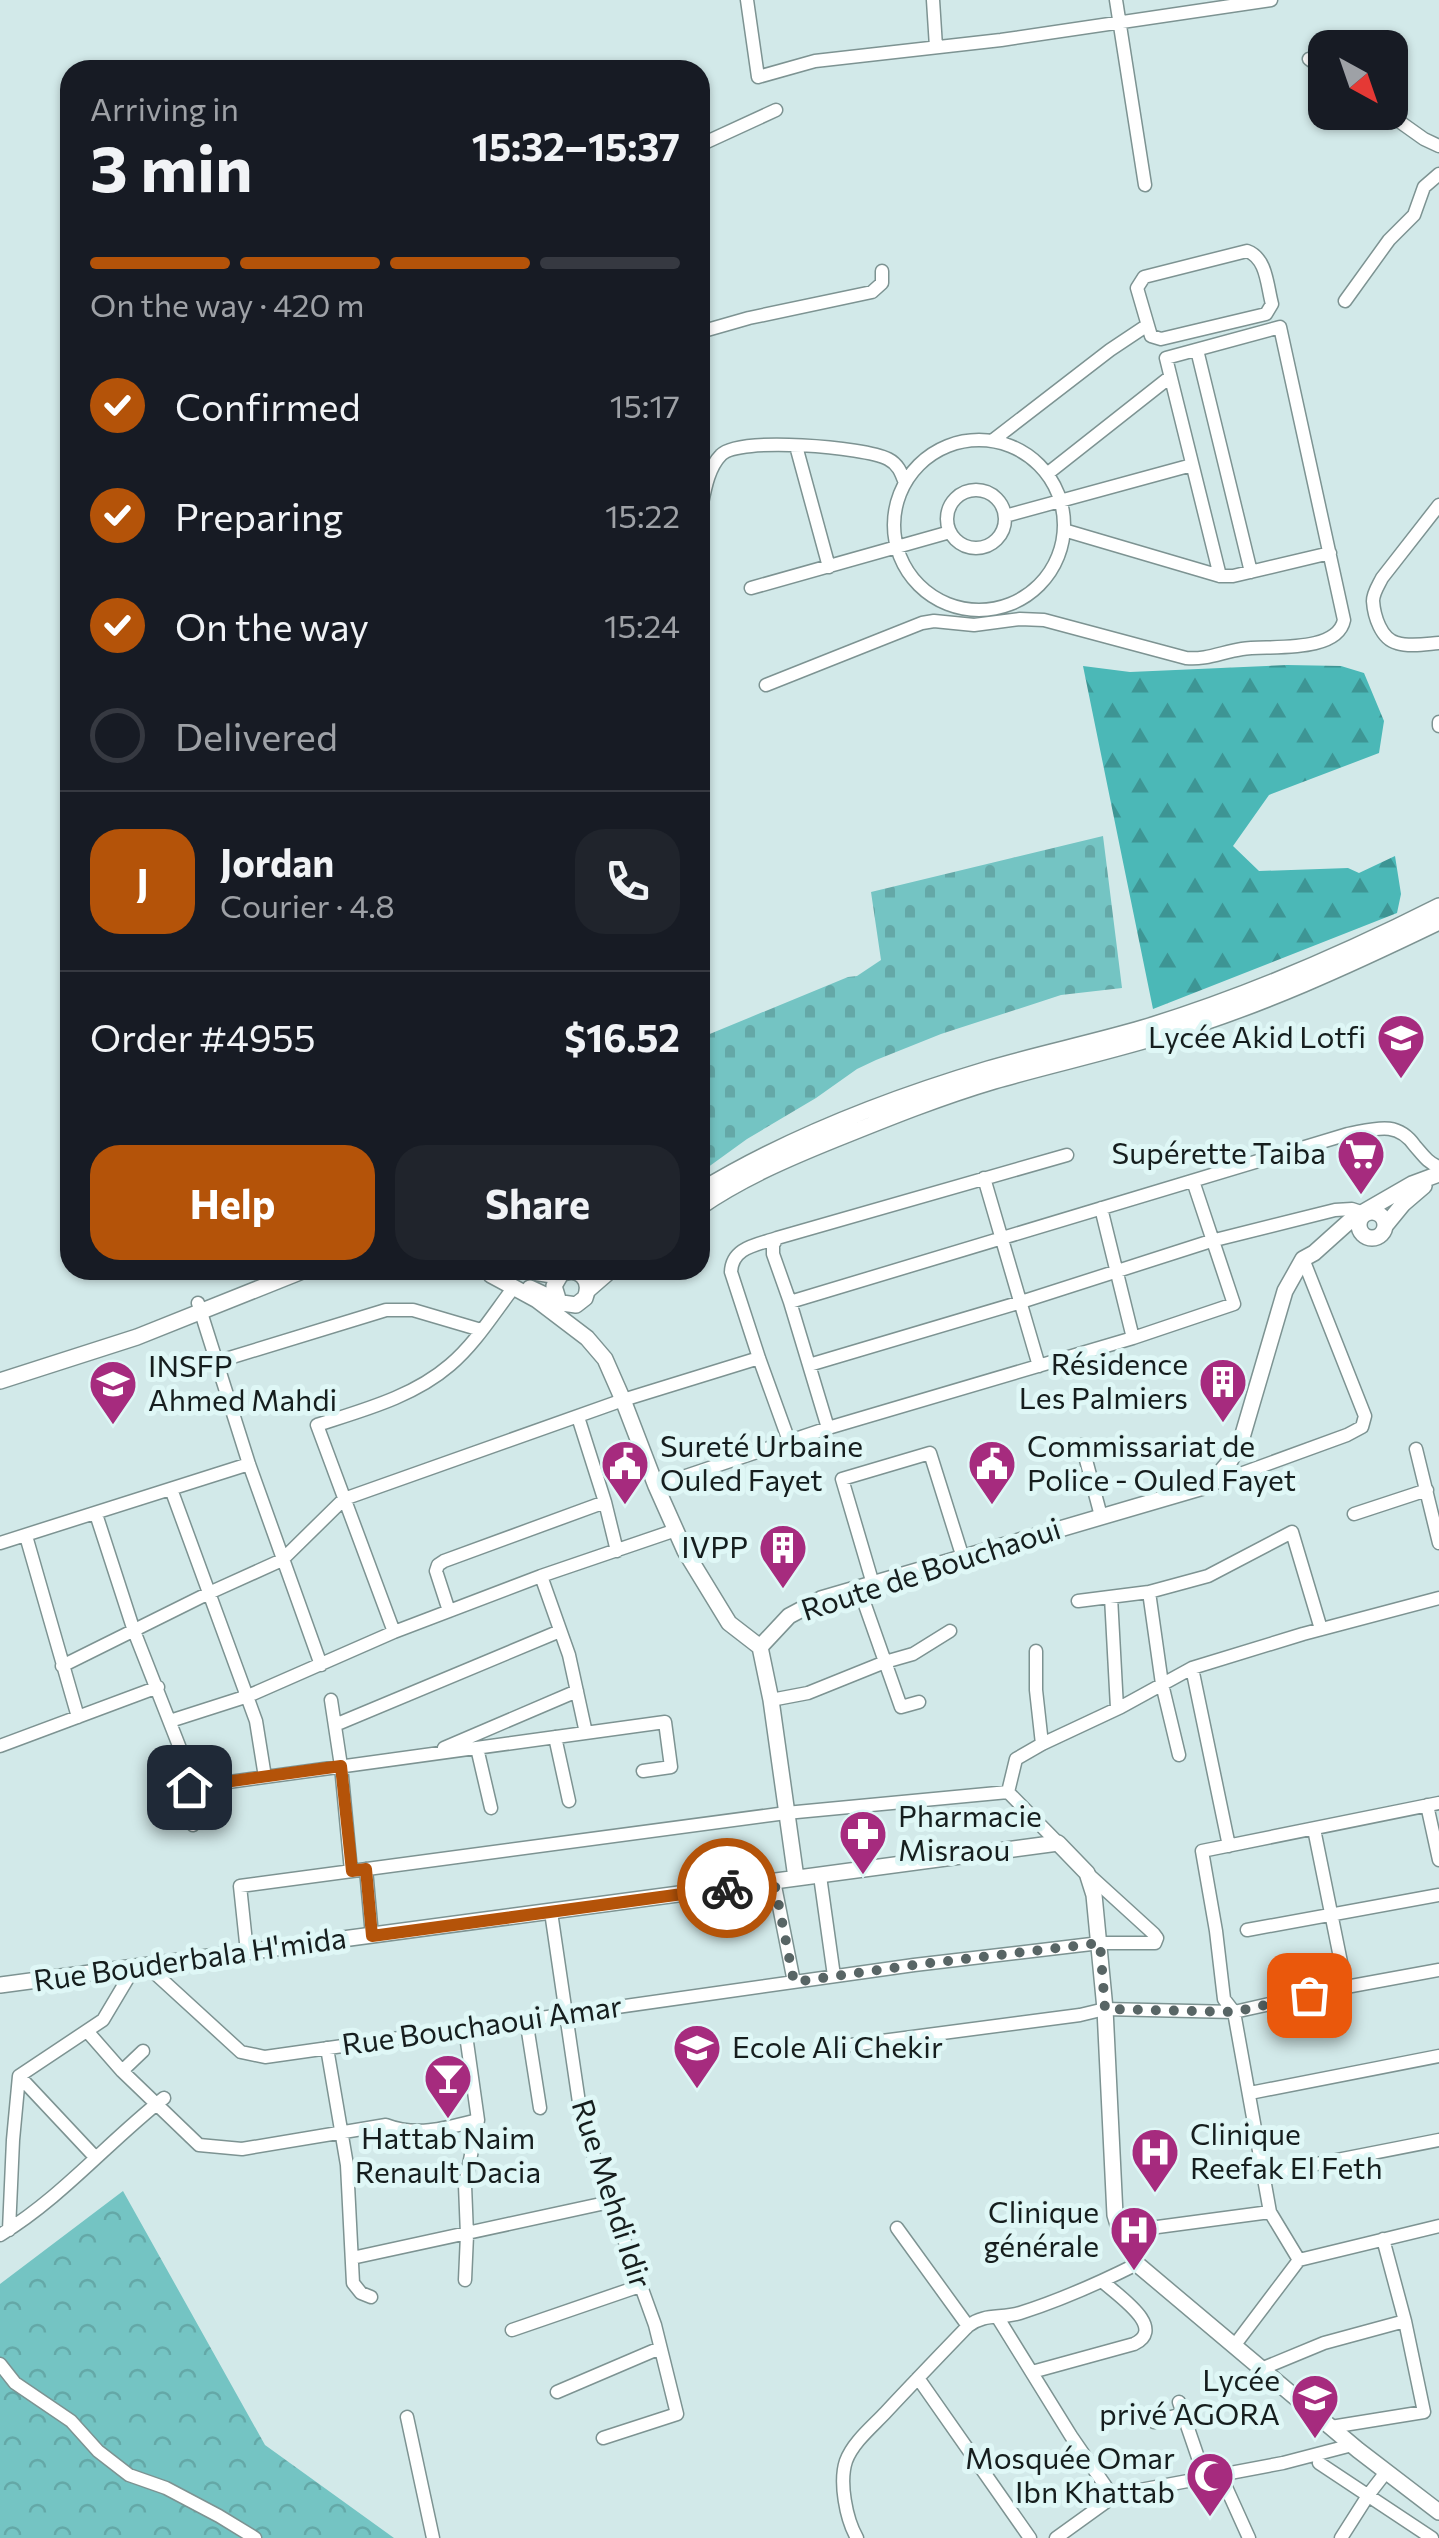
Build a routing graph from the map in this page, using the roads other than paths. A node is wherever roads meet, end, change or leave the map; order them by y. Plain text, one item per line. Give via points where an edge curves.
1 (747, 0) edge
2 (933, 0) edge
3 (1116, 0) edge
4 (1271, 0) edge
5 (1119, 22) junction
6 (936, 47) junction
7 (776, 110) dead end
8 (1408, 128) edge
9 (710, 140) edge
10 (1439, 146) edge
11 (1439, 174) edge
12 (1145, 185) dead end
13 (882, 271) dead end
14 (1345, 301) dead end
15 (1146, 326) junction
16 (710, 329) edge
17 (1196, 350) junction
18 (1170, 376) junction
19 (992, 441) junction
20 (796, 446) junction
21 (1192, 465) junction
22 (1047, 474) junction
23 (710, 476) edge
24 (905, 482) junction
25 (1062, 501) junction
26 (1439, 505) edge
27 (1005, 516) junction
28 (1067, 531) junction
29 (950, 532) junction
30 (897, 548) junction
31 (1330, 552) junction
32 (829, 567) junction
33 (1251, 572) junction
34 (1220, 576) junction
35 (751, 588) dead end
36 (952, 606) junction
37 (934, 621) junction
38 (1439, 643) edge
39 (766, 685) dead end
40 (1439, 906) edge
41 (1439, 922) edge
42 (1067, 1154) dead end
43 (1439, 1173) edge
44 (984, 1178) junction
45 (1192, 1181) junction
46 (710, 1186) edge
47 (710, 1201) edge
48 (1101, 1208) junction
49 (1364, 1213) junction
50 (1385, 1226) junction
51 (778, 1238) junction
52 (1003, 1238) junction
53 (1370, 1238) junction
54 (1211, 1241) junction
55 (1309, 1256) junction
56 (1116, 1272) junction
57 (260, 1280) edge
58 (276, 1280) edge
59 (500, 1280) edge
60 (507, 1280) edge
61 (557, 1280) edge
62 (587, 1282) edge
63 (514, 1287) junction
64 (558, 1299) junction
65 (790, 1302) junction
66 (1021, 1302) junction
67 (199, 1307) junction
68 (481, 1330) junction
69 (587, 1338) junction
70 (1132, 1338) junction
71 (758, 1358) junction
72 (216, 1362) junction
73 (808, 1365) junction
74 (1039, 1366) junction
75 (0, 1372) edge
76 (0, 1382) edge
77 (623, 1400) junction
78 (578, 1416) junction
79 (828, 1428) junction
80 (789, 1441) junction
81 (1082, 1445) dead end
82 (1416, 1449) dead end
83 (248, 1464) junction
84 (1210, 1485) junction
85 (656, 1486) junction
86 (171, 1490) junction
87 (1428, 1490) junction
88 (344, 1499) junction
89 (605, 1502) junction
90 (96, 1514) junction
91 (1354, 1514) dead end
92 (1101, 1516) junction
93 (1436, 1521) edge
94 (676, 1530) junction
95 (26, 1536) junction
96 (1439, 1542) edge
97 (0, 1544) edge
98 (617, 1551) junction
99 (964, 1558) junction
100 (282, 1560) junction
101 (540, 1576) junction
102 (866, 1586) junction
103 (1148, 1592) junction
104 (209, 1593) junction
105 (1111, 1597) junction
106 (1439, 1598) edge
107 (1078, 1601) dead end
108 (450, 1610) junction
109 (1321, 1629) junction
110 (134, 1631) junction
111 (560, 1631) junction
112 (950, 1631) dead end
113 (394, 1632) junction
114 (760, 1646) junction
115 (1036, 1651) dead end
116 (884, 1662) junction
117 (62, 1666) junction
118 (322, 1666) junction
119 (1192, 1668) junction
120 (1162, 1684) junction
121 (158, 1687) junction
122 (577, 1691) junction
123 (248, 1696) junction
124 (330, 1700) dead end
125 (771, 1700) junction
126 (919, 1702) dead end
127 (1117, 1708) junction
128 (78, 1717) junction
129 (170, 1722) junction
130 (335, 1725) junction
131 (586, 1733) junction
132 (555, 1737) junction
133 (1042, 1744) junction
134 (0, 1746) edge
135 (477, 1748) junction
136 (428, 1754) junction
137 (1179, 1755) dead end
138 (341, 1766) junction
139 (643, 1771) dead end
140 (265, 1777) junction
141 (189, 1787) junction
142 (156, 1792) dead end
143 (1008, 1792) junction
144 (569, 1801) dead end
145 (1433, 1804) edge
146 (491, 1808) dead end
147 (786, 1813) junction
148 (193, 1825) dead end
149 (1314, 1829) junction
150 (1058, 1843) junction
151 (1229, 1846) junction
152 (1439, 1860) edge
153 (359, 1870) junction
154 (1088, 1873) junction
155 (820, 1876) junction
156 (796, 1878) junction
157 (774, 1881) junction
158 (1439, 1895) edge
159 (551, 1912) junction
160 (1333, 1915) junction
161 (1247, 1930) dead end
162 (372, 1936) junction
163 (1100, 1943) junction
164 (247, 1952) junction
165 (146, 1970) junction
166 (1439, 1970) edge
167 (834, 1976) junction
168 (794, 1982) junction
169 (0, 1985) edge
170 (1346, 1987) junction
171 (1105, 2009) junction
172 (1234, 2012) junction
173 (564, 2014) junction
174 (526, 2020) junction
175 (465, 2028) junction
176 (87, 2031) junction
177 (851, 2045) dead end
178 (327, 2048) junction
179 (143, 2052) dead end
180 (1439, 2056) edge
181 (122, 2071) junction
182 (19, 2076) junction
183 (1250, 2094) junction
184 (160, 2101) junction
185 (540, 2108) dead end
186 (478, 2120) junction
187 (340, 2131) junction
188 (1439, 2140) edge
189 (95, 2157) junction
190 (1265, 2174) junction
191 (610, 2202) junction
192 (1270, 2212) junction
193 (1439, 2226) edge
194 (896, 2228) dead end
195 (4, 2233) edge
196 (468, 2235) junction
197 (1122, 2238) junction
198 (1382, 2239) junction
199 (352, 2258) junction
200 (1299, 2260) junction
201 (1137, 2264) junction
202 (465, 2280) dead end
203 (1102, 2282) junction
204 (640, 2286) junction
205 (371, 2297) dead end
206 (998, 2318) junction
207 (1406, 2321) junction
208 (968, 2326) junction
209 (512, 2330) dead end
210 (1234, 2346) junction
211 (660, 2348) junction
212 (0, 2364) edge
213 (1261, 2369) junction
214 (1032, 2372) junction
215 (918, 2378) junction
216 (557, 2392) dead end
217 (1432, 2411) edge
218 (407, 2417) dead end
219 (1154, 2422) dead end
220 (1331, 2427) junction
221 (603, 2438) dead end
222 (1352, 2445) junction
223 (1319, 2463) dead end
224 (1386, 2472) junction
225 (1220, 2476) junction
226 (1204, 2478) junction
227 (1368, 2494) junction
228 (1113, 2498) junction
229 (1439, 2512) edge
230 (1247, 2533) edge
231 (255, 2538) edge
232 (433, 2538) edge
233 (857, 2538) edge
234 (1030, 2538) edge
235 (1056, 2538) edge
236 (1260, 2538) edge
237 (1341, 2538) edge
238 (1432, 2538) edge

1 - 6 street via 758,77 815,61
2 - 6 street
3 - 5 street
4 - 5 street
5 - 6 street
5 - 12 street
7 - 9 street
8 - 10 street
11 - 14 street
13 - 16 street via 882,283 872,292
15 - 15 street via 1137,288 1144,277 1248,250 1260,258 1272,304 1266,314 1161,339
15 - 19 street
17 - 18 street via 1166,358
17 - 31 street via 1280,328
17 - 33 street
18 - 21 street
18 - 22 street
19 - 22 street via 1027,454
19 - 24 street via 972,439 942,449
20 - 23 street via 728,450
20 - 24 street via 878,454 897,464
20 - 32 street
21 - 25 street
21 - 34 street
22 - 25 street
24 - 30 street via 895,512
25 - 27 street
25 - 28 street
26 - 38 street via 1382,578 1373,601 1388,639
27 - 29 street via 1000,535 984,547 965,546
27 - 29 street via 992,495 968,492 950,508
28 - 34 street
28 - 36 street via 1053,567 1035,589 984,612
29 - 30 street
30 - 32 street
30 - 36 street via 910,574
31 - 33 street
31 - 37 street via 1344,626 1334,636 1289,648 1198,659 1044,620
32 - 35 street
33 - 34 street
36 - 37 street
37 - 39 street
40 - 46 main road via 1343,954 1204,1007 895,1100
41 - 47 main road via 1210,1020 883,1120
42 - 44 street
43 - 45 street via 1408,1136 1378,1128
43 - 49 main road
43 - 50 main road
44 - 51 street
44 - 52 street
45 - 48 street
45 - 54 street
48 - 52 street
48 - 56 street
49 - 50 main road via 1379,1213
49 - 53 main road via 1359,1230
49 - 54 street via 1335,1210
49 - 55 main road
50 - 53 main road
51 - 65 street via 773,1254
51 - 71 street via 742,1250 731,1265
52 - 65 street
52 - 66 street
53 - 55 main road
54 - 56 street
54 - 70 street via 1234,1304
55 - 84 main road via 1285,1292 1241,1441
55 - 84 street via 1364,1416 1362,1427
56 - 66 street
56 - 70 street
57 - 67 main road
58 - 67 main road
59 - 63 main road
60 - 64 main road
61 - 64 main road
62 - 64 main road via 586,1298 576,1304
62 - 69 main road
63 - 68 street
63 - 69 main road
64 - 69 main road
65 - 73 street
66 - 73 street
66 - 74 street
67 - 72 street
67 - 75 main road
67 - 76 main road via 83,1357
68 - 72 street via 413,1310 386,1310
68 - 88 street via 422,1386 317,1425
69 - 77 main road via 605,1359
70 - 74 street
71 - 77 street
71 - 80 street
72 - 83 street
73 - 79 street
74 - 79 street
77 - 78 street
77 - 85 main road
78 - 88 street
78 - 89 street
79 - 80 street
80 - 85 street
81 - 92 street
82 - 87 street
83 - 86 street
83 - 100 street
84 - 92 main road, Route de Bouchaoui
85 - 94 main road
86 - 90 street
86 - 104 street
87 - 91 street
87 - 93 street
88 - 100 street
88 - 113 street
89 - 98 street
89 - 108 street via 438,1565
90 - 95 street
90 - 110 street
92 - 99 main road, Route de Bouchaoui
93 - 96 street
94 - 98 street
94 - 114 main road via 729,1623
95 - 97 street
95 - 117 street
98 - 101 street
99 - 102 main road, Route de Bouchaoui
99 - 102 street via 930,1453 842,1479
100 - 104 street
100 - 118 street
101 - 108 street
101 - 111 street
102 - 114 main road, Route de Bouchaoui via 788,1616
102 - 116 street
103 - 105 street
103 - 109 street via 1208,1576 1292,1532
103 - 120 street
104 - 110 street
104 - 123 street
105 - 107 street
105 - 127 street
106 - 109 street
108 - 113 street
109 - 119 street
110 - 117 street
110 - 121 street
111 - 122 street
111 - 130 street
112 - 116 street via 913,1654
113 - 118 street
114 - 125 main road
115 - 133 street
116 - 125 street via 808,1693
116 - 126 street via 901,1707
117 - 128 street
118 - 123 street
119 - 120 street
119 - 151 street
120 - 127 street
120 - 137 street
121 - 128 street
121 - 129 street
122 - 131 street
122 - 136 street
123 - 129 street
123 - 140 street
124 - 130 street
125 - 147 main road
127 - 133 street
128 - 134 street
129 - 141 street
130 - 138 street
131 - 132 street
131 - 139 street via 665,1722 671,1767
132 - 135 street
132 - 144 street
133 - 143 street via 1016,1760
135 - 136 street
135 - 146 street
136 - 138 street
138 - 140 street
138 - 153 street
140 - 141 street
141 - 142 street
141 - 148 street
143 - 147 street
143 - 150 street
145 - 149 street
145 - 152 street
147 - 153 street
147 - 156 main road
149 - 151 street
149 - 160 street
150 - 154 main road
150 - 155 main road, Rue Bouderbala H'mida
151 - 172 street via 1202,1851 1224,1999
153 - 162 street
153 - 164 street via 240,1886
154 - 163 main road
154 - 163 street, Rue Bouchaoui Amar via 1157,1938
155 - 156 main road, Rue Bouderbala H'mida
155 - 167 street
156 - 157 main road, Rue Bouderbala H'mida
157 - 159 main road, Rue Bouderbala H'mida
157 - 168 street
158 - 160 street
159 - 162 main road, Rue Bouderbala H'mida
159 - 173 street, Rue Mehdi Idir
160 - 161 street
160 - 170 street
162 - 164 main road, Rue Bouderbala H'mida
163 - 167 street, Rue Bouchaoui Amar
163 - 171 main road
164 - 165 main road, Rue Bouderbala H'mida
165 - 169 main road, Rue Bouderbala H'mida
165 - 176 street
165 - 178 street, Rue Bouchaoui Amar via 241,2052 265,2056
166 - 170 street
167 - 168 street, Rue Bouchaoui Amar
168 - 173 street, Rue Bouchaoui Amar
170 - 172 street
171 - 172 street
171 - 177 street
171 - 197 main road via 1115,2215
172 - 183 street
173 - 174 street, Rue Bouchaoui Amar
173 - 191 street, Rue Mehdi Idir via 582,2124
174 - 175 street, Rue Bouchaoui Amar
174 - 185 street
175 - 178 street, Rue Bouchaoui Amar
175 - 186 street
176 - 181 street
176 - 182 street
178 - 187 street
179 - 181 street
180 - 183 street
181 - 184 street
182 - 189 street
182 - 195 street
183 - 190 street
184 - 187 street via 198,2145 250,2148
184 - 189 street
186 - 187 street via 406,2133 386,2125
186 - 196 street via 465,2185
187 - 199 street
188 - 190 street
189 - 195 street
190 - 192 street
191 - 196 street
191 - 204 street, Rue Mehdi Idir
192 - 197 street via 1150,2228
192 - 200 street
193 - 198 street
194 - 208 street
196 - 199 street
196 - 202 street
197 - 201 main road
198 - 200 street
198 - 207 street
199 - 205 street via 353,2283
200 - 210 street
201 - 203 street
201 - 210 main road
203 - 206 street
203 - 214 street via 1144,2320 1143,2340
204 - 209 street
204 - 211 street, Rue Mehdi Idir
206 - 208 street via 982,2317
206 - 214 street
207 - 213 street
207 - 217 street
208 - 215 street
210 - 213 main road
211 - 216 street
211 - 221 street, Rue Mehdi Idir via 677,2414
212 - 231 street via 129,2475
213 - 220 main road
214 - 228 street
215 - 233 street via 846,2462 846,2506
215 - 234 street
217 - 220 street
218 - 232 street
219 - 226 street via 1181,2408
220 - 222 main road
222 - 224 main road
222 - 225 street
223 - 227 street
224 - 227 street
224 - 229 main road
225 - 226 street
225 - 230 street
226 - 228 street
227 - 237 street
227 - 238 street
228 - 235 street
230 - 236 street

